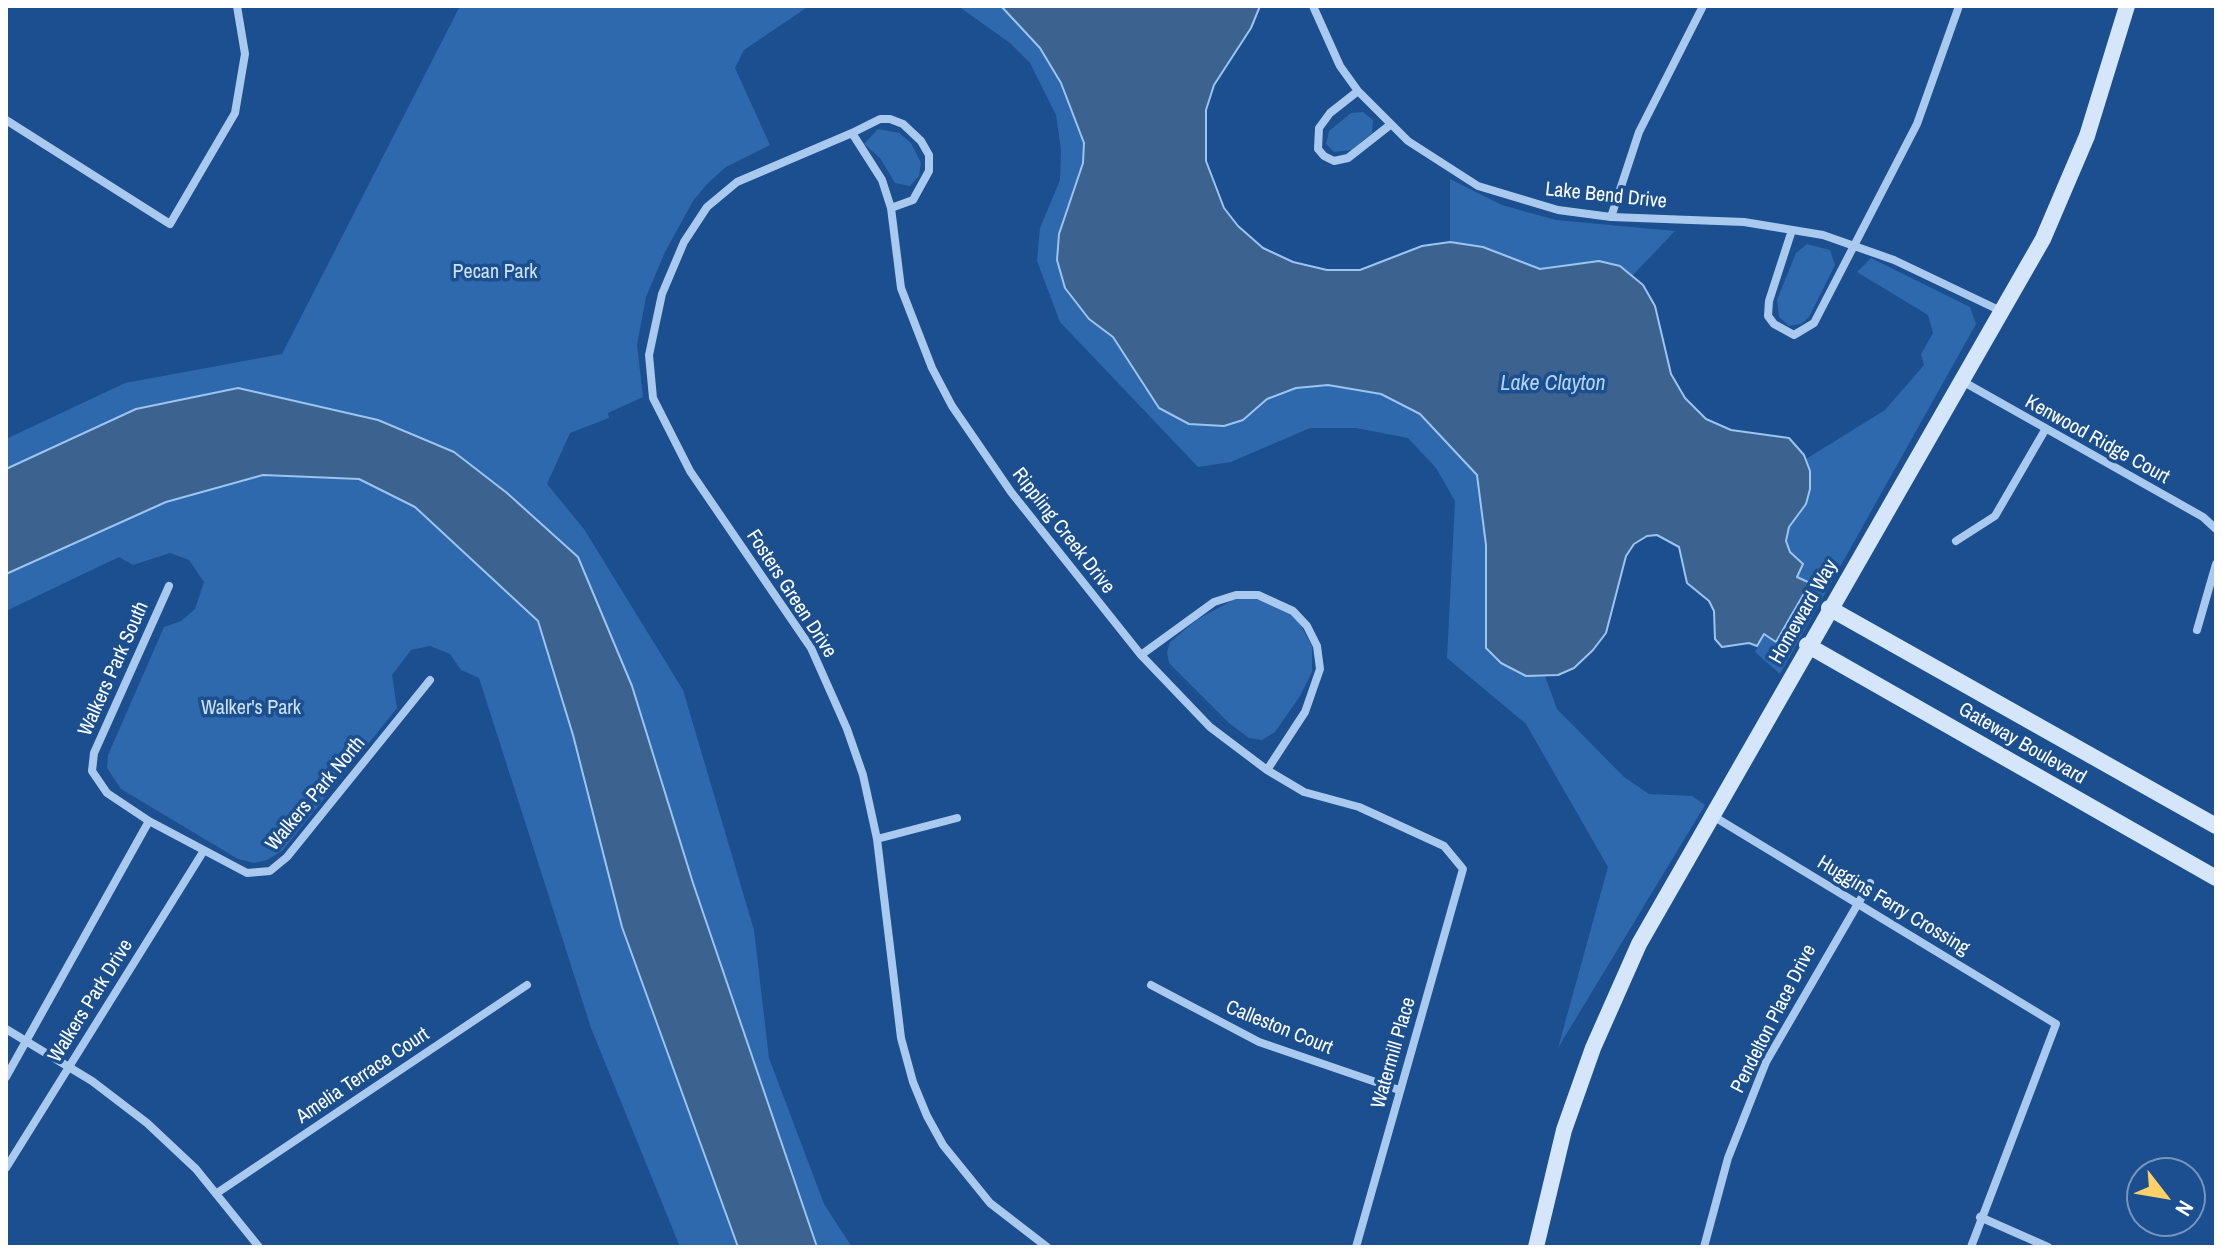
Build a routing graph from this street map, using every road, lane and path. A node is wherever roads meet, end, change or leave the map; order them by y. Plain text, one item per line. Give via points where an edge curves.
1 (237, 6) edge
2 (1313, 6) edge
3 (1703, 6) edge
4 (1959, 6) edge
5 (2127, 6) edge
6 (1358, 91) junction
7 (6, 120) edge
8 (1390, 125) junction
9 (852, 133) junction
10 (891, 208) junction
11 (1611, 217) junction
12 (1792, 230) junction
13 (1855, 244) junction
14 (2002, 311) junction
15 (1962, 381) junction
16 (2045, 430) junction
17 (2216, 529) edge
18 (1956, 541) dead end
19 (2216, 564) edge
20 (169, 586) dead end
21 (1829, 608) junction
22 (2197, 630) dead end
23 (1807, 645) junction
24 (1141, 655) junction
25 (430, 680) dead end
26 (1267, 770) junction
27 (1713, 816) junction
28 (957, 818) dead end
29 (149, 821) junction
30 (2216, 826) edge
31 (877, 839) junction
32 (203, 852) junction
33 (1463, 869) joint
34 (2216, 878) edge
35 (1870, 883) dead end
36 (1856, 902) junction
37 (527, 985) dead end
38 (1151, 985) dead end
39 (6, 1029) edge
40 (26, 1039) junction
41 (69, 1066) junction
42 (6, 1077) edge
43 (1399, 1090) junction
44 (6, 1168) edge
45 (217, 1193) junction
46 (1980, 1217) junction
47 (259, 1247) edge
48 (1047, 1247) edge
49 (1356, 1247) edge
50 (1536, 1247) edge
51 (1704, 1247) edge
52 (1971, 1247) edge
53 (2048, 1247) edge

1 - 7 street via 245,54 235,113 170,224
2 - 6 street, Lake Bend Drive via 1340,66
3 - 11 street via 1639,132
4 - 13 street via 1917,124
5 - 14 street, Homeward Way via 2073,172
6 - 8 street, Lake Bend Drive
6 - 8 street via 1319,128 1318,149 1324,156 1334,161 1348,158
8 - 11 street, Lake Bend Drive via 1438,164 1488,190 1558,210
9 - 10 street, Rippling Creek Drive via 882,180
9 - 10 street via 890,119 903,124 929,155 929,171 913,200
9 - 31 street, Fosters Green Drive via 726,189 699,218 662,294 651,330 650,377 669,436 789,613 828,683 863,775
10 - 24 street, Rippling Creek Drive via 901,288 952,406 1019,502
11 - 12 street, Lake Bend Drive via 1744,222
12 - 13 street, Lake Bend Drive
12 - 13 street via 1768,316 1794,335 1814,323
13 - 14 street, Lake Bend Drive
14 - 15 street, Homeward Way
15 - 16 street, Kenwood Ridge Court
15 - 21 street, Homeward Way
16 - 17 street, Kenwood Ridge Court
16 - 18 street via 1995,516
19 - 22 street
20 - 29 street, Walkers Park South via 94,753 92,771 107,793
21 - 23 street, Homeward Way
21 - 30 street, Gateway Boulevard
23 - 27 street, Homeward Way
23 - 34 street, Gateway Boulevard
24 - 26 street, Rippling Creek Drive via 1210,727
24 - 26 street via 1214,602 1236,595 1258,595 1293,611 1317,646 1320,669 1305,712
25 - 32 street, Walkers Park North via 287,857 270,871 247,873
26 - 33 street, Rippling Creek Drive via 1304,792 1359,807 1444,846
27 - 36 street, Huggins Ferry Crossing
27 - 50 street, Homeward Way via 1639,944 1593,1048 1564,1130
28 - 31 street
29 - 32 street, Walkers Park South
29 - 40 street, Walkers Park Drive
31 - 48 street, Fosters Green Drive via 901,1038 927,1116 990,1203
32 - 41 street, Walkers Park Drive
33 - 43 street, Watermill Place
35 - 36 street, Pendelton Place Drive
36 - 46 street, Huggins Ferry Crossing via 2056,1024
36 - 51 street, Pendelton Place Drive via 1766,1062 1728,1158
37 - 45 street, Amelia Terrace Court
38 - 43 street, Calleston Court via 1259,1042
39 - 40 street
40 - 41 street
40 - 42 street, Walkers Park Drive
41 - 44 street, Walkers Park Drive
41 - 45 street via 147,1123
43 - 49 street, Watermill Place
45 - 47 street
46 - 52 street
46 - 53 street

